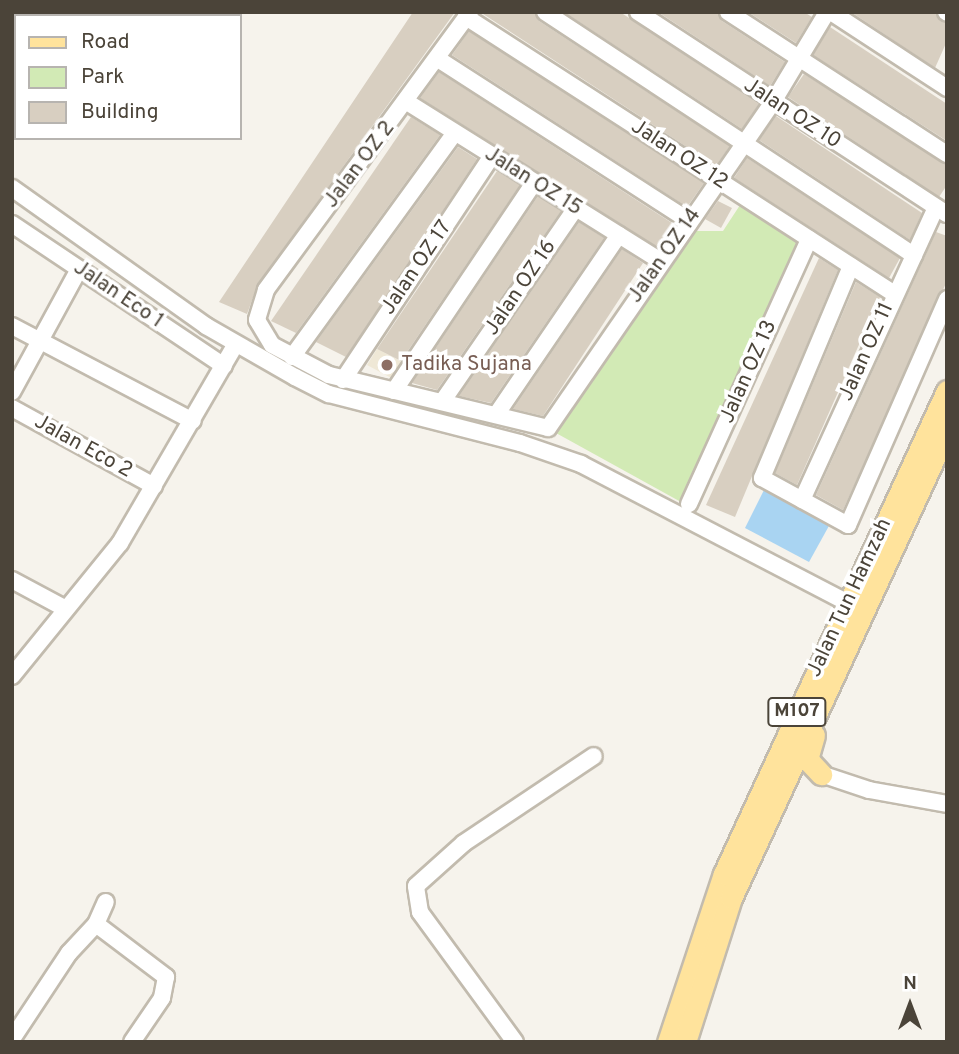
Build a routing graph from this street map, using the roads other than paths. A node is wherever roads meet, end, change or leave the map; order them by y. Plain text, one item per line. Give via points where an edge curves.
1 (545, 12) edge
2 (638, 12) edge
3 (728, 12) edge
4 (829, 12) edge
5 (468, 15) edge
6 (438, 58) junction
7 (799, 59) junction
8 (945, 81) edge
9 (407, 102) junction
10 (774, 102) junction
11 (455, 133) junction
12 (747, 141) junction
13 (947, 154) edge
14 (491, 157) junction
15 (719, 181) junction
16 (534, 183) junction
17 (12, 188) edge
18 (576, 208) junction
19 (941, 210) edge
20 (689, 221) junction
21 (12, 223) edge
22 (619, 235) junction
23 (808, 239) junction
24 (914, 255) junction
25 (660, 261) junction
26 (851, 266) junction
27 (79, 269) junction
28 (893, 293) junction
29 (947, 299) edge
30 (12, 326) edge
31 (40, 341) junction
32 (236, 344) junction
33 (292, 356) junction
34 (224, 366) junction
35 (343, 380) junction
36 (12, 391) edge
37 (394, 391) junction
38 (947, 391) edge
39 (443, 402) junction
40 (12, 408) edge
41 (496, 415) junction
42 (193, 421) junction
43 (947, 430) edge
44 (154, 486) junction
45 (802, 500) junction
46 (689, 504) dead end
47 (12, 580) edge
48 (848, 603) junction
49 (66, 609) junction
50 (855, 625) junction
51 (12, 676) edge
52 (594, 757) dead end
53 (821, 774) junction
54 (947, 804) edge
55 (742, 872) junction
56 (106, 902) dead end
57 (96, 924) junction
58 (714, 942) junction
59 (12, 1039) edge
60 (132, 1042) edge
61 (515, 1042) edge
62 (668, 1042) edge
63 (685, 1042) edge
64 (693, 1042) edge

1 - 12 street
2 - 10 street, Jalan OZ 10
3 - 7 street
4 - 7 street, Jalan OZ 14
4 - 8 street
5 - 6 street, Jalan OZ 2
5 - 15 street, Jalan OZ 12
6 - 9 street, Jalan OZ 2
6 - 20 street
7 - 10 street, Jalan OZ 14
7 - 13 street
9 - 11 street, Jalan OZ 15
9 - 33 street, Jalan OZ 2 via 266,290 257,320 264,339
10 - 12 street, Jalan OZ 14
10 - 19 street, Jalan OZ 10
11 - 14 street, Jalan OZ 15
11 - 33 street
12 - 15 street, Jalan OZ 14
12 - 24 street
14 - 16 street, Jalan OZ 15
14 - 35 street, Jalan OZ 17
15 - 20 street, Jalan OZ 14
15 - 23 street, Jalan OZ 12
16 - 18 street, Jalan OZ 15
16 - 37 street
17 - 32 street
18 - 22 street, Jalan OZ 15
18 - 39 street, Jalan OZ 16
19 - 24 street, Jalan OZ 11
20 - 25 street, Jalan OZ 14
21 - 27 street, Jalan Eco 1
22 - 25 street, Jalan OZ 15
22 - 41 street
23 - 26 street, Jalan OZ 12
23 - 46 street, Jalan OZ 13
24 - 28 street, Jalan OZ 11
25 - 41 street, Jalan OZ 14 via 548,428
26 - 28 street, Jalan OZ 12
26 - 45 street via 762,478
27 - 31 street
27 - 34 street, Jalan Eco 1
28 - 45 street, Jalan OZ 11
29 - 45 street via 848,525
30 - 31 street
31 - 36 street
31 - 42 street
32 - 34 street
32 - 48 street via 329,394 520,443 581,464
33 - 35 street
34 - 42 street
35 - 37 street
37 - 39 street
38 - 48 main road, Jalan Tun Hamzah / M107
39 - 41 street
40 - 44 street, Jalan Eco 2
42 - 44 street
43 - 50 main road, Jalan Tun Hamzah / M107
44 - 49 street via 120,543
47 - 49 street
48 - 62 main road, Jalan Tun Hamzah / M107 via 711,904
49 - 51 street
50 - 53 main road via 807,752 809,764
50 - 55 main road, Jalan Tun Hamzah / M107
52 - 61 street via 464,843 416,886 420,912
53 - 54 street via 869,790
53 - 55 main road via 797,776 791,781
55 - 58 main road, Jalan Tun Hamzah / M107
56 - 57 street
57 - 59 street via 69,953
57 - 60 street via 166,977 162,998
58 - 63 main road, Jalan Tun Hamzah / M107
58 - 64 main road

